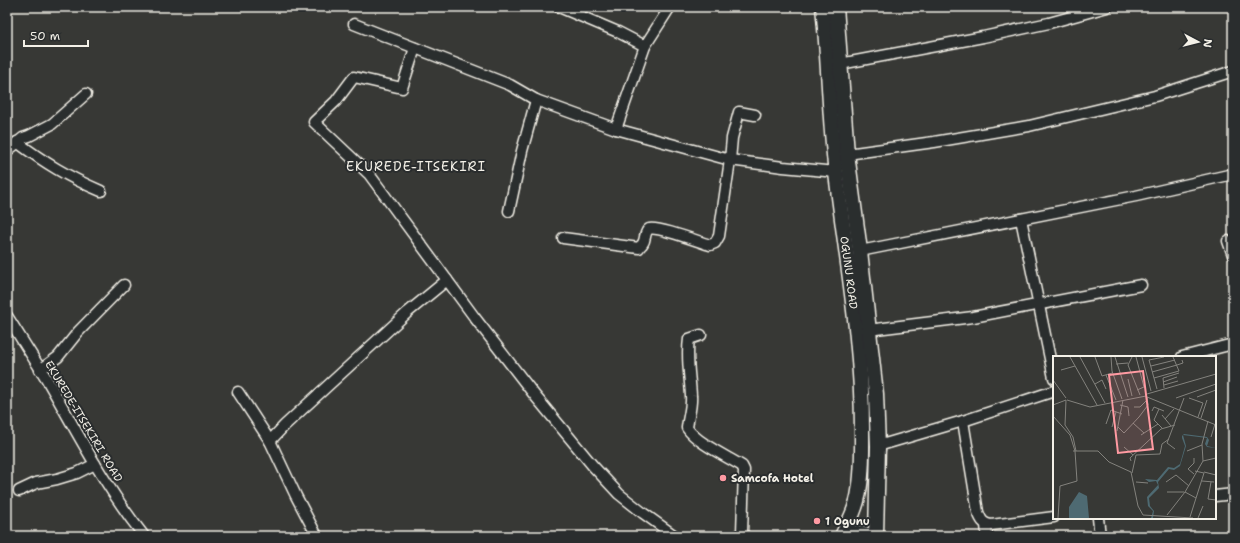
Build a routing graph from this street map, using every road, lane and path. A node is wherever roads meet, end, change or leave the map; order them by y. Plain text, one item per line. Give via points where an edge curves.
1 (559, 7) edge
2 (670, 7) edge
3 (823, 7) edge
4 (836, 7) edge
5 (1107, 7) edge
6 (354, 24) dead end
7 (645, 46) junction
8 (415, 48) junction
9 (840, 64) junction
10 (1233, 71) edge
11 (86, 94) dead end
12 (536, 100) junction
13 (755, 115) dead end
14 (616, 129) junction
15 (17, 142) junction
16 (7, 151) edge
17 (847, 154) junction
18 (730, 160) junction
19 (836, 172) junction
20 (1233, 174) edge
21 (101, 191) dead end
22 (509, 211) dead end
23 (848, 213) junction
24 (1021, 219) junction
25 (563, 238) dead end
26 (1228, 241) dead end
27 (860, 251) junction
28 (1233, 255) edge
29 (447, 280) junction
30 (124, 285) dead end
31 (1141, 285) dead end
32 (1038, 304) junction
33 (7, 316) edge
34 (868, 330) junction
35 (701, 335) dead end
36 (1233, 344) edge
37 (1186, 356) edge
38 (40, 370) junction
39 (1053, 373) edge
40 (1053, 391) edge
41 (238, 392) dead end
42 (963, 421) junction
43 (270, 441) junction
44 (878, 446) junction
45 (95, 464) junction
46 (19, 491) dead end
47 (1233, 494) edge
48 (1216, 496) edge
49 (1053, 517) edge
50 (1098, 519) edge
51 (986, 524) junction
52 (144, 536) edge
53 (317, 536) edge
54 (675, 536) edge
55 (745, 536) edge
56 (843, 536) edge
57 (869, 536) edge
58 (876, 536) edge
59 (987, 536) edge
60 (1100, 536) edge

1 - 7 street
2 - 7 street
3 - 19 main road, OGUNU ROAD
4 - 9 main road, OGUNU ROAD
5 - 9 street via 1042,24
6 - 8 street
7 - 14 street
8 - 12 street via 510,85
8 - 29 street via 402,88 354,76 336,101 314,122 369,174
9 - 17 main road, OGUNU ROAD
10 - 17 street via 1155,96 1029,126
11 - 15 street via 52,124
12 - 14 street
12 - 22 street
13 - 18 street via 738,112
14 - 18 street
15 - 16 street
15 - 21 street via 55,169
17 - 23 main road, OGUNU ROAD
18 - 19 street
18 - 25 street via 719,236 715,243 710,245 655,229 646,232 643,244 639,248
19 - 23 main road, OGUNU ROAD
20 - 24 street
23 - 27 main road, OGUNU ROAD
23 - 56 main road, OGUNU ROAD via 862,403 862,467 859,492
24 - 27 street
24 - 32 street
26 - 28 street
27 - 34 main road, OGUNU ROAD
29 - 43 street via 380,338
29 - 54 street via 536,397 593,466 619,494
30 - 38 street via 78,332 58,357
31 - 32 street
32 - 34 street via 973,317
32 - 39 street
33 - 38 street, EKUREDE-ITSEKIRI ROAD
34 - 44 main road, OGUNU ROAD via 876,394
35 - 55 street via 689,339 687,350 691,398 687,428 705,444 742,466 742,533
36 - 37 street
38 - 45 street, EKUREDE-ITSEKIRI ROAD
40 - 42 street
41 - 43 street
42 - 44 street
42 - 51 street via 978,512 981,521
43 - 53 street
44 - 58 main road, OGUNU ROAD
45 - 46 street
45 - 52 street, EKUREDE-ITSEKIRI ROAD
47 - 48 street
49 - 51 street
50 - 60 street
51 - 59 street
56 - 57 main road via 856,532

